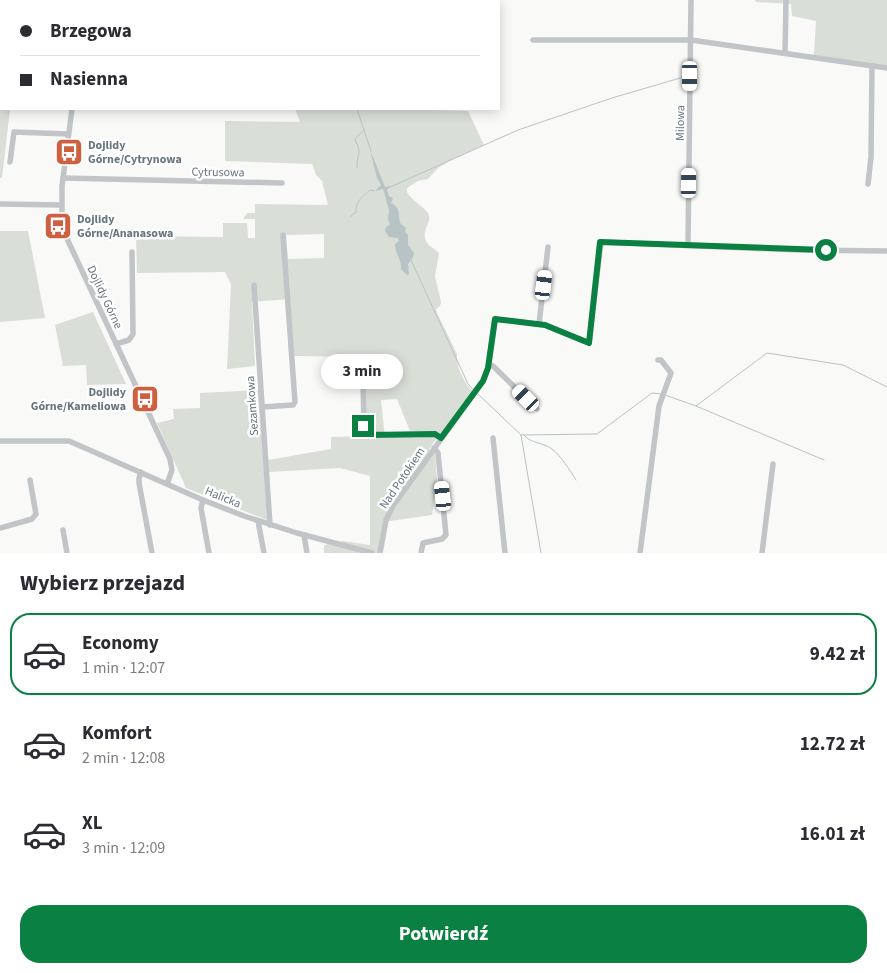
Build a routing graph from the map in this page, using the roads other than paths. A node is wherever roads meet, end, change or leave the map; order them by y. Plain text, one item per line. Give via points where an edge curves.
1 (691, 0) edge
2 (786, 0) edge
3 (533, 40) dead end
4 (691, 40) junction
5 (785, 53) junction
6 (872, 66) junction
7 (887, 68) edge
8 (72, 110) edge
9 (68, 134) junction
10 (10, 162) dead end
11 (63, 178) junction
12 (282, 184) dead end
13 (868, 184) dead end
14 (0, 204) edge
15 (61, 205) junction
16 (283, 235) dead end
17 (688, 246) junction
18 (548, 247) dead end
19 (887, 251) edge
20 (132, 252) dead end
21 (254, 285) dead end
22 (539, 324) junction
23 (116, 344) junction
24 (659, 360) dead end
25 (489, 364) junction
26 (362, 375) dead end
27 (262, 407) junction
28 (537, 409) dead end
29 (441, 438) junction
30 (493, 438) dead end
31 (0, 441) edge
32 (434, 448) junction
33 (773, 464) dead end
34 (141, 472) junction
35 (30, 480) dead end
36 (168, 484) junction
37 (203, 500) junction
38 (258, 521) junction
39 (270, 525) junction
40 (0, 528) edge
41 (63, 530) dead end
42 (304, 535) junction
43 (67, 553) edge
44 (152, 553) edge
45 (209, 553) edge
46 (264, 553) edge
47 (307, 553) edge
48 (372, 553) edge
49 (380, 553) edge
50 (421, 553) edge
51 (505, 553) edge
52 (640, 553) edge
53 (762, 553) edge

1 - 4 street, Milowa
2 - 5 street
3 - 4 street
4 - 5 street
4 - 17 street, Milowa
5 - 6 street
6 - 7 street
6 - 13 street
8 - 9 street, Dojlidy Górne
9 - 10 street via 14,132
9 - 11 street, Dojlidy Górne
11 - 12 street, Cytrusowa
11 - 15 street, Dojlidy Górne
14 - 15 street
15 - 23 street, Dojlidy Górne via 64,234
16 - 27 street via 295,402 293,405
17 - 19 street
17 - 22 street, Nad Potokiem via 600,242 589,343
18 - 22 street
20 - 23 street via 133,334 130,340
21 - 27 street, Sezamkowa
22 - 25 street, Nad Potokiem via 495,319
23 - 36 street, Dojlidy Górne via 170,459 172,470
24 - 52 street via 671,374 659,406
25 - 28 street
25 - 29 street, Nad Potokiem via 483,381
26 - 29 street via 364,433 435,434
27 - 39 street, Sezamkowa
29 - 32 street, Nad Potokiem
30 - 51 street
31 - 34 street, Halicka via 66,440
32 - 49 street, Nad Potokiem via 393,506 386,520
32 - 50 street via 438,453 446,535 442,540 423,543
33 - 53 street
34 - 36 street, Halicka
34 - 44 street via 139,478
35 - 40 street via 36,514 32,519
36 - 37 street, Halicka
37 - 38 street, Halicka
37 - 45 street via 200,508
38 - 39 street, Halicka
38 - 46 street
39 - 42 street, Halicka
41 - 43 street
42 - 47 street
42 - 48 street, Halicka

